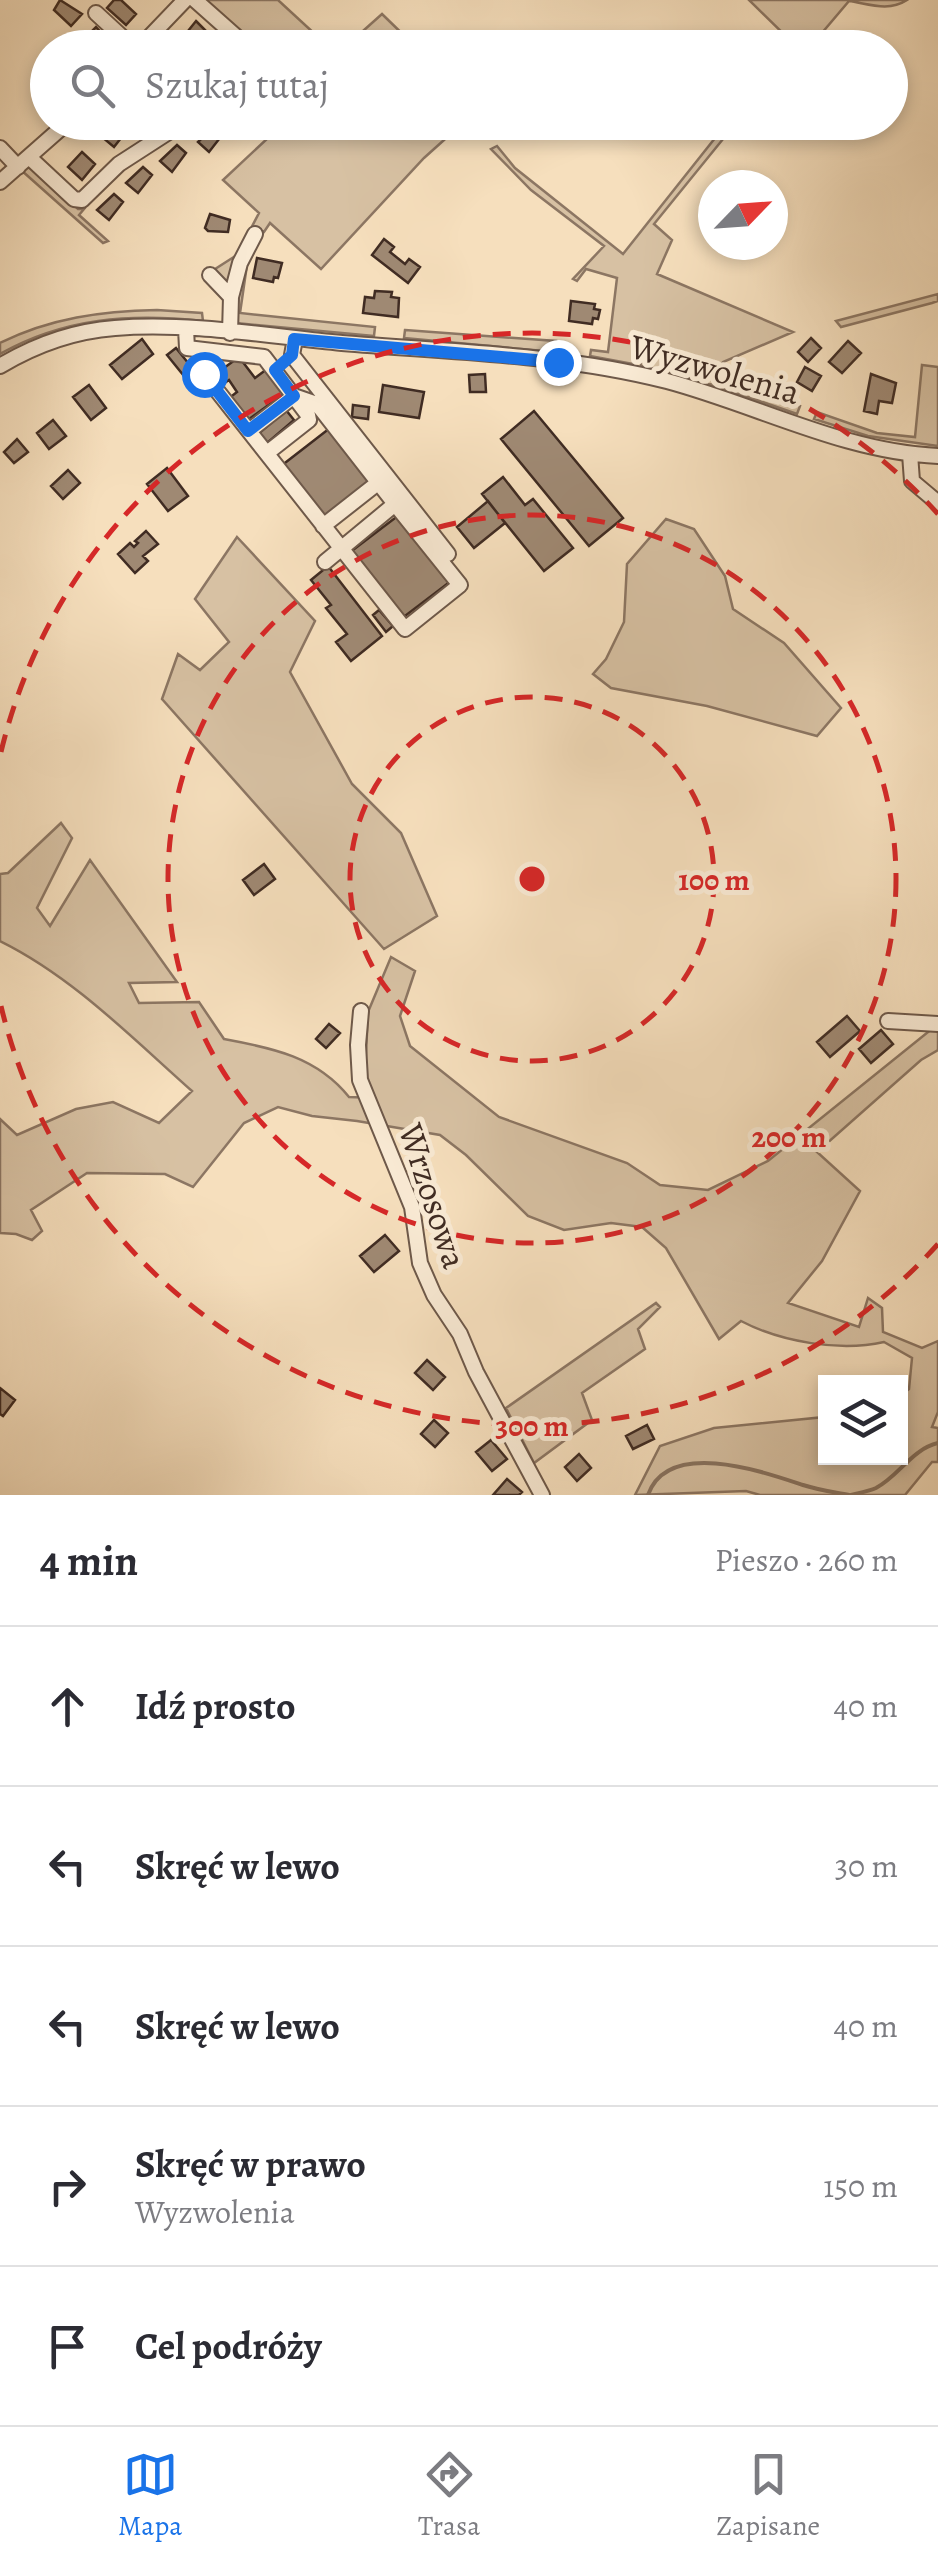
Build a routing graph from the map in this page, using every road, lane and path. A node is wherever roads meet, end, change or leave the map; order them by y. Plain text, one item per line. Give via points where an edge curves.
1 (185, 0) edge
2 (195, 0) edge
3 (96, 13) dead end
4 (115, 30) edge
5 (154, 30) edge
6 (229, 30) edge
7 (48, 140) edge
8 (156, 140) edge
9 (0, 148) edge
10 (24, 162) junction
11 (0, 182) edge
12 (255, 234) dead end
13 (210, 275) dead end
14 (231, 297) junction
15 (186, 329) junction
16 (230, 333) junction
17 (294, 339) junction
18 (292, 355) junction
19 (0, 366) edge
20 (275, 370) junction
21 (204, 374) dead end
22 (294, 396) junction
23 (248, 431) junction
24 (267, 454) junction
25 (910, 454) junction
26 (938, 456) edge
27 (379, 482) junction
28 (938, 503) edge
29 (396, 504) junction
30 (323, 526) junction
31 (341, 549) junction
32 (325, 562) dead end
33 (469, 581) dead end
34 (361, 1012) dead end
35 (888, 1021) dead end
36 (938, 1024) edge
37 (542, 1495) edge

1 - 5 street
2 - 6 street
3 - 4 street
7 - 10 street
8 - 10 street via 82,200
9 - 10 street
10 - 11 street
12 - 14 street
13 - 14 street
14 - 16 street
15 - 16 street, Wyzwolenia
15 - 19 street, Wyzwolenia via 76,334
15 - 20 street via 186,348 260,354
16 - 17 street, Wyzwolenia
17 - 18 street
17 - 25 street, Wyzwolenia via 625,372
18 - 20 street
18 - 33 street
20 - 22 street
21 - 23 street
22 - 23 street
22 - 24 street via 308,420
22 - 27 street via 317,404
23 - 24 street
24 - 30 street
25 - 26 street, Wyzwolenia
25 - 28 street via 912,482
27 - 29 street
27 - 30 street
29 - 31 street
29 - 31 street via 460,585 404,629
30 - 31 street
31 - 32 street
34 - 37 street, Wrzosowa via 360,1080 412,1208 420,1263
35 - 36 street

